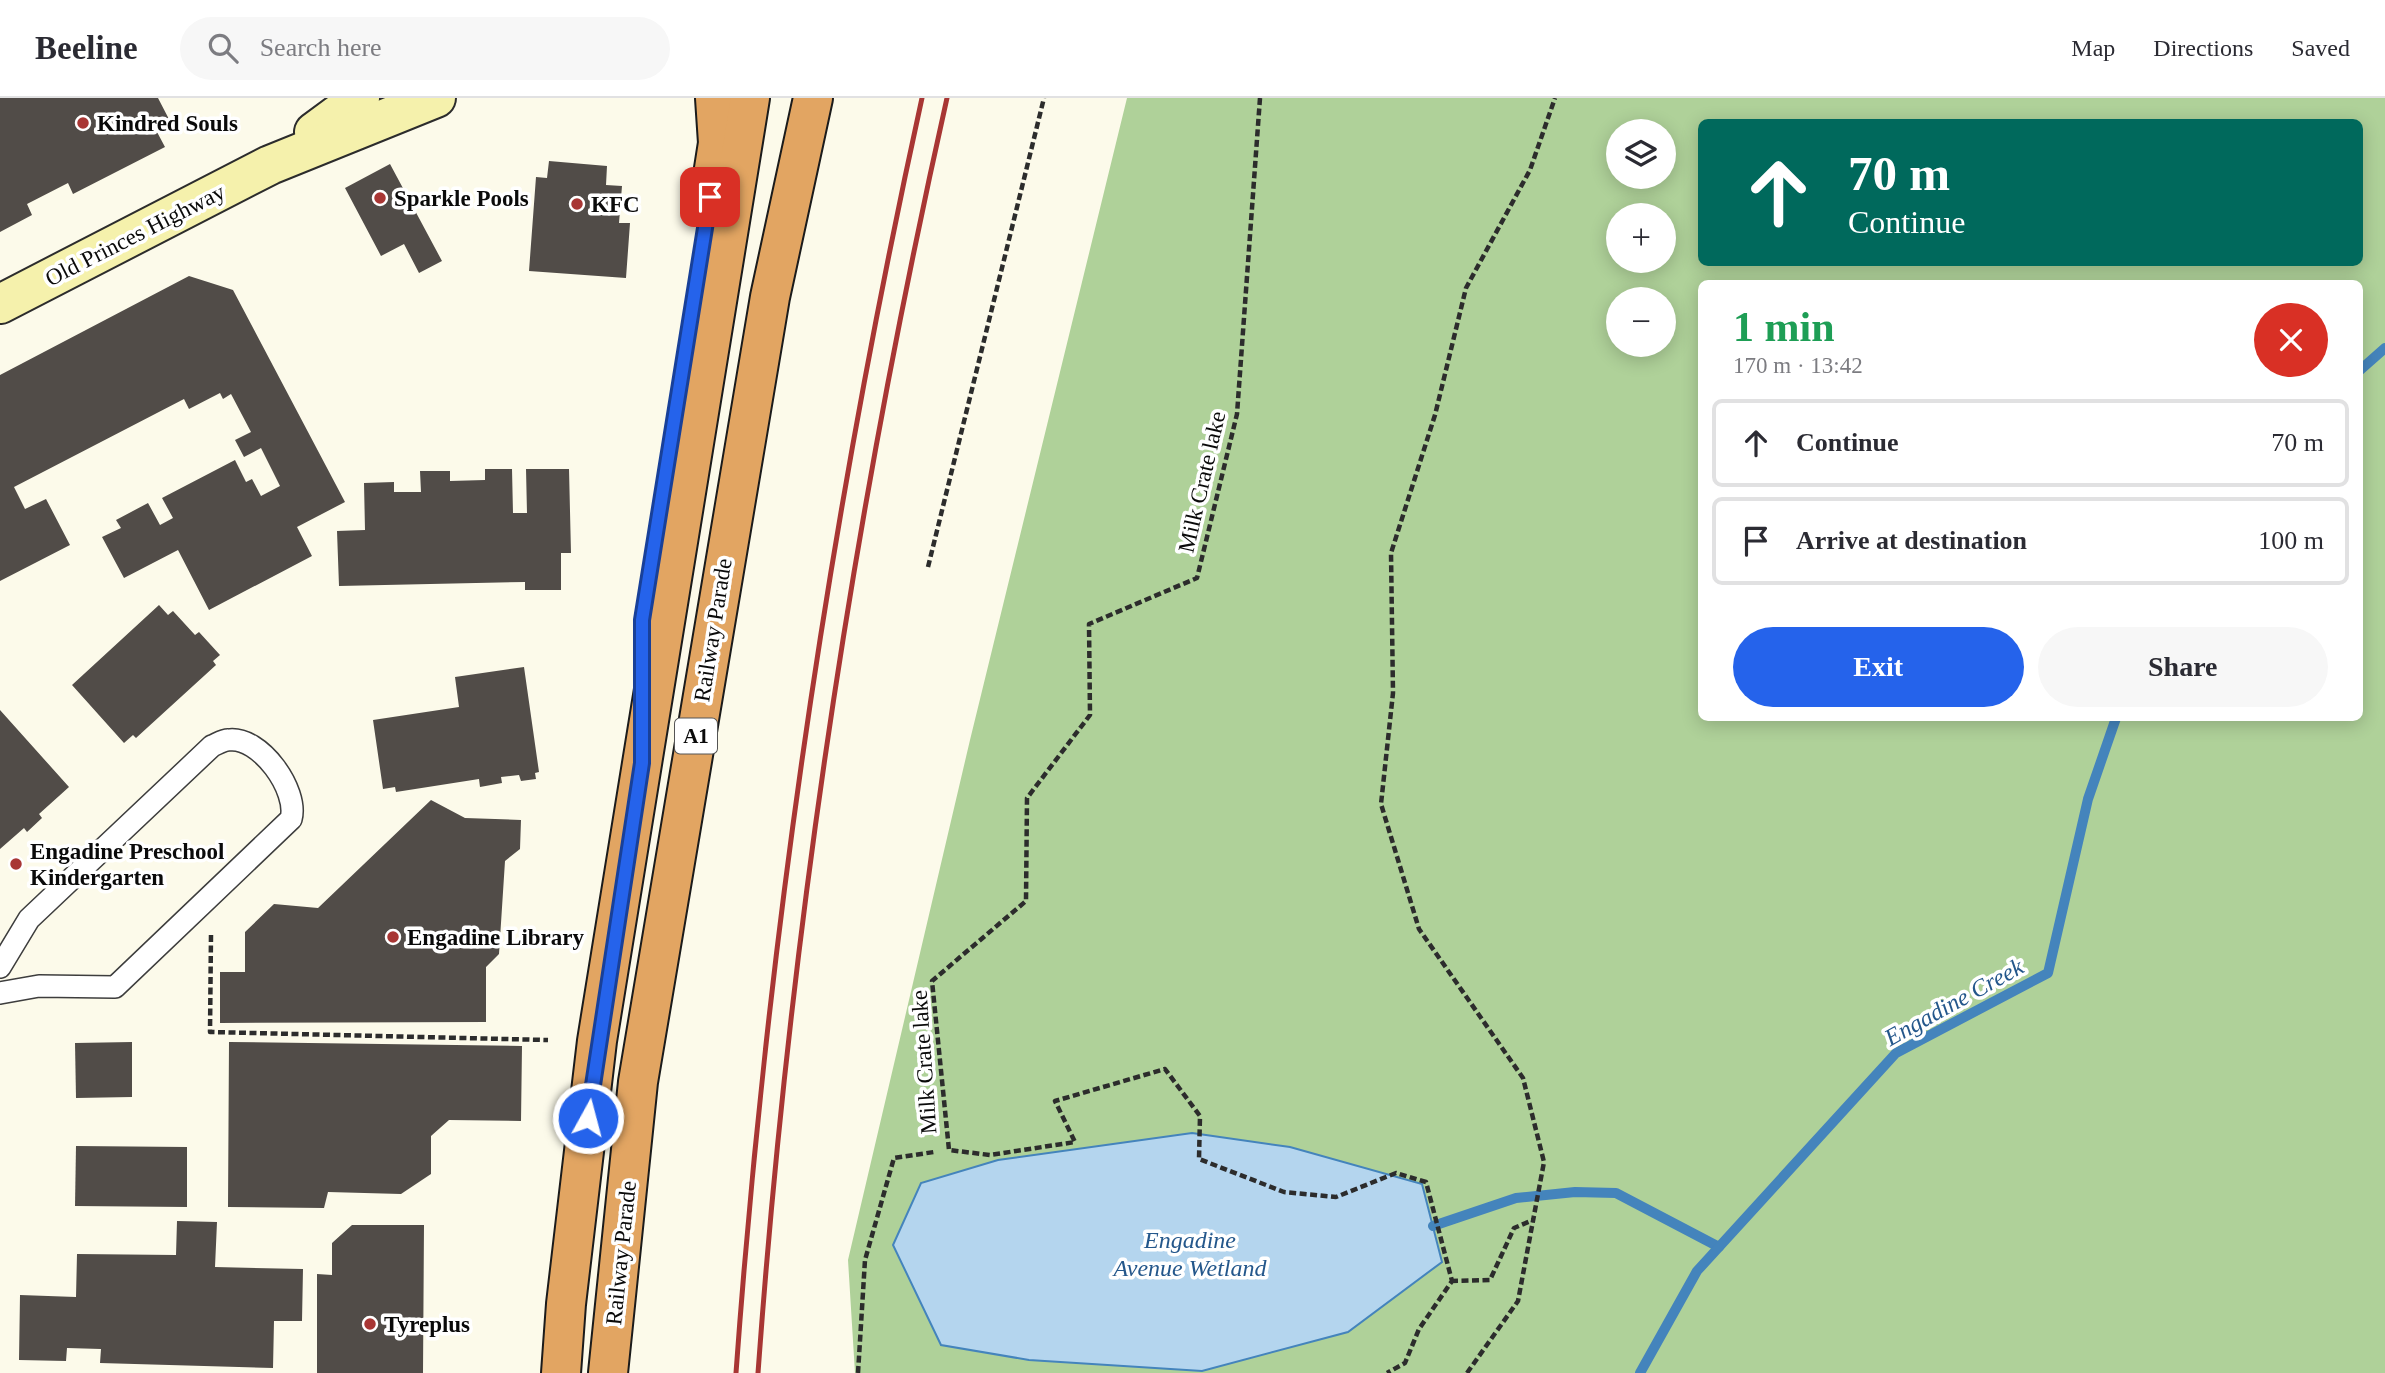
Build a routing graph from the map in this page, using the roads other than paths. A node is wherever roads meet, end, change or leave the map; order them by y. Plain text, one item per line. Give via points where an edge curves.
1 (360, 98) edge
2 (436, 98) edge
3 (715, 98) edge
4 (750, 98) edge
5 (813, 98) edge
6 (270, 165) junction
7 (0, 304) edge
8 (642, 763) junction
9 (0, 967) edge
10 (0, 993) edge
11 (561, 1373) edge
12 (608, 1373) edge

1 - 6 street, Old Princes Highway
2 - 6 street, Old Princes Highway
3 - 8 highway via 718,143 642,620
4 - 8 highway, Railway Parade / A1
5 - 12 highway, Railway Parade / A1 via 767,311 638,1082
6 - 7 street, Old Princes Highway
8 - 11 highway, Railway Parade / A1 via 597,1041
9 - 10 lane via 29,919 212,746 229,739 243,742 268,759 289,789 294,807 290,819 115,987 39,986

